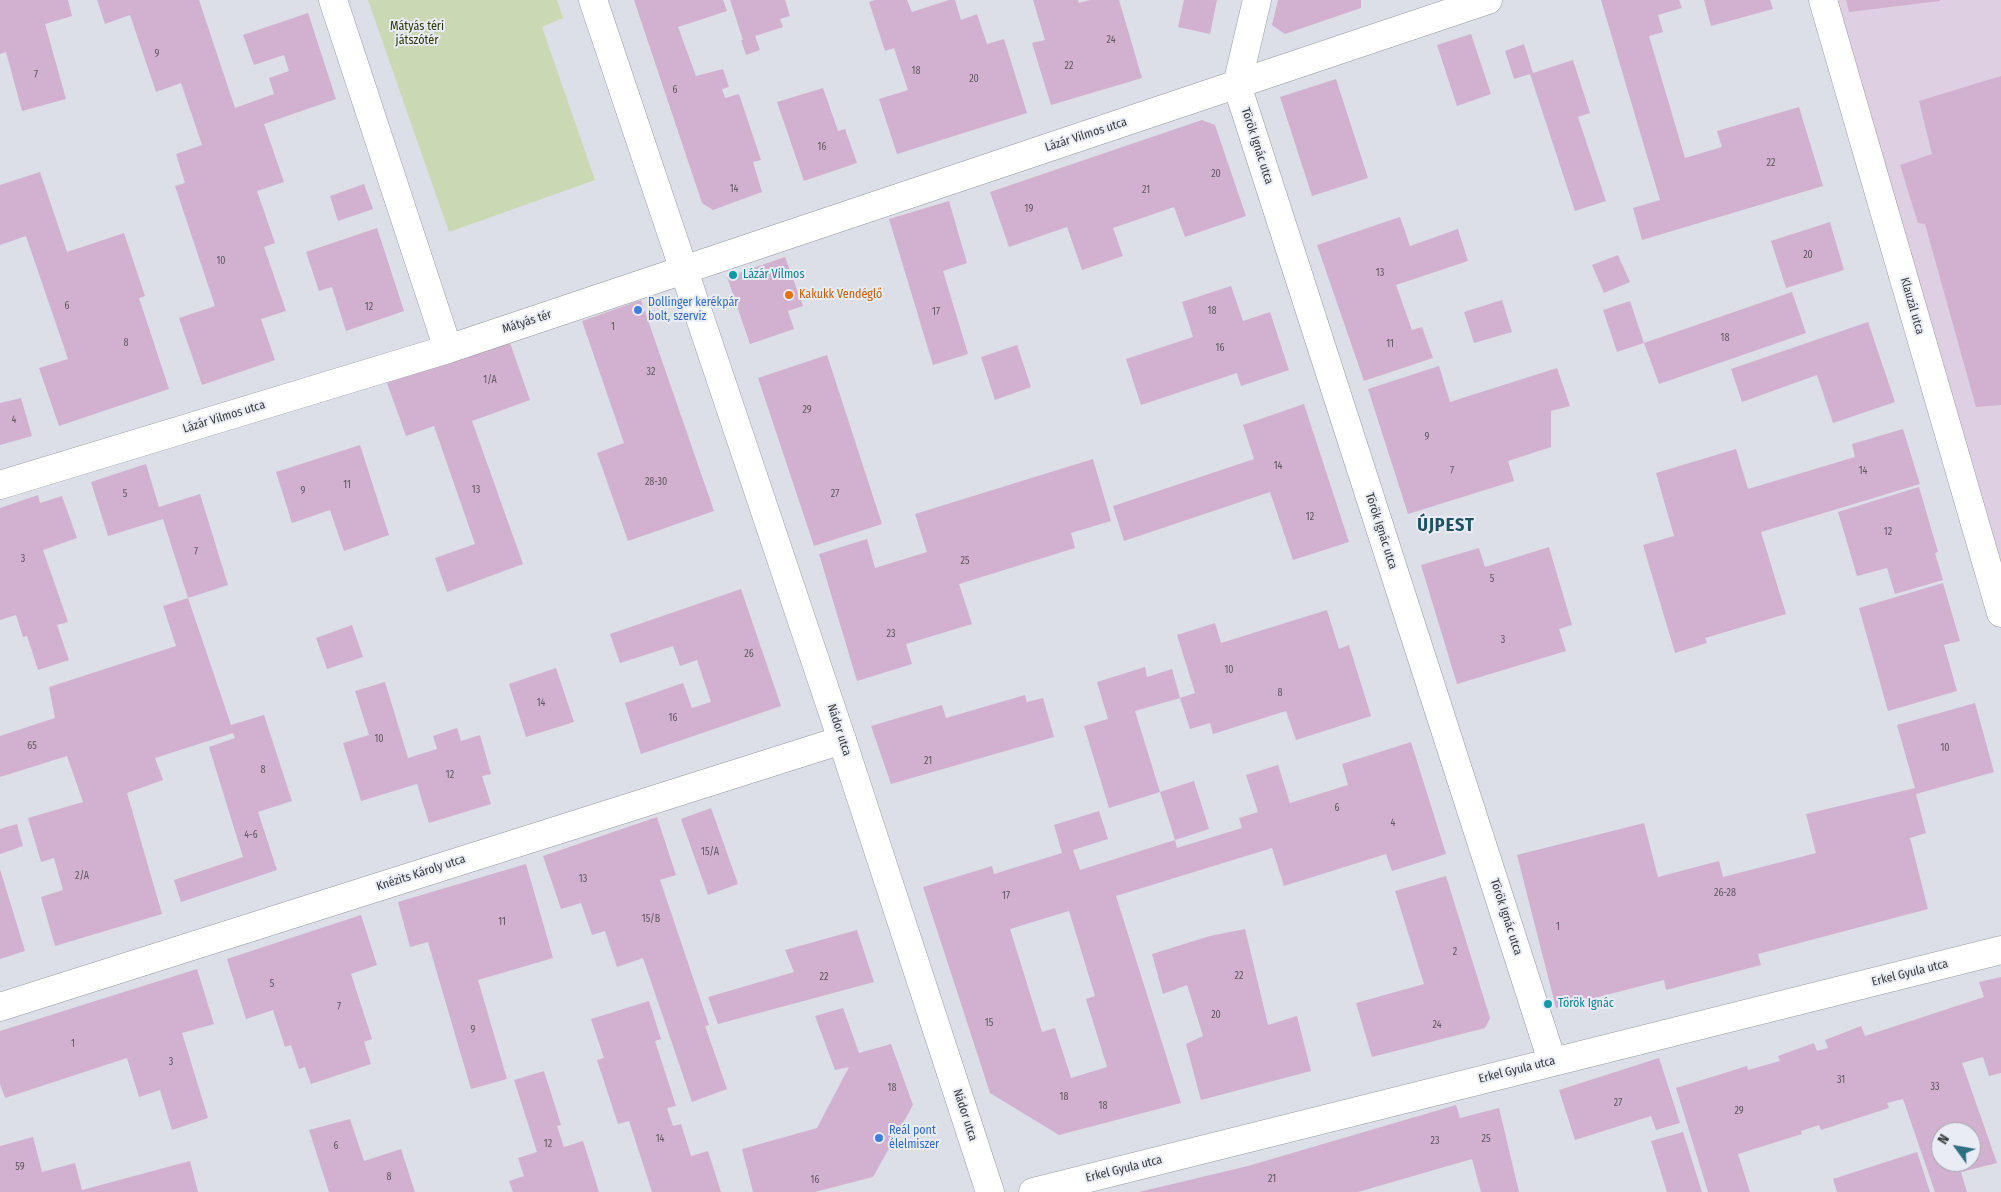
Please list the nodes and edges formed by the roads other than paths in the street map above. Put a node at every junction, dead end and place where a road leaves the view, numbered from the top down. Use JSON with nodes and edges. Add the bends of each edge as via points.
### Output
{"nodes":[{"id":1,"x":333,"y":0,"type":"edge"},
{"id":2,"x":593,"y":0,"type":"edge"},
{"id":3,"x":1257,"y":0,"type":"edge"},
{"id":4,"x":1488,"y":0,"type":"edge"},
{"id":5,"x":1823,"y":0,"type":"edge"},
{"id":6,"x":1237,"y":85,"type":"junction"},
{"id":7,"x":684,"y":270,"type":"junction"},
{"id":8,"x":448,"y":349,"type":"junction"},
{"id":9,"x":0,"y":485,"type":"edge"},
{"id":10,"x":2001,"y":613,"type":"edge"},
{"id":11,"x":842,"y":740,"type":"junction"},
{"id":12,"x":2001,"y":950,"type":"edge"},
{"id":13,"x":0,"y":1007,"type":"edge"},
{"id":14,"x":1552,"y":1061,"type":"junction"},
{"id":15,"x":990,"y":1192,"type":"edge"},
{"id":16,"x":1033,"y":1192,"type":"edge"}],
"edges":[{"from":1,"to":8,"type":"street"},
{"from":2,"to":7,"type":"street"},
{"from":3,"to":6,"type":"street"},
{"from":4,"to":6,"type":"street","name":"Lázár Vilmos utca"},
{"from":5,"to":10,"type":"street","name":"Klauzál utca"},
{"from":6,"to":7,"type":"street","name":"Lázár Vilmos utca"},
{"from":6,"to":14,"type":"street","name":"Török Ignác utca"},
{"from":7,"to":8,"type":"street","name":"Mátyás tér"},
{"from":7,"to":11,"type":"street","name":"Nádor utca"},
{"from":8,"to":9,"type":"street","name":"Lázár Vilmos utca"},
{"from":11,"to":13,"type":"street","name":"Knézits Károly utca"},
{"from":11,"to":15,"type":"street","name":"Nádor utca"},
{"from":12,"to":14,"type":"street","name":"Erkel Gyula utca"},
{"from":14,"to":16,"type":"street","name":"Erkel Gyula utca"}]}
